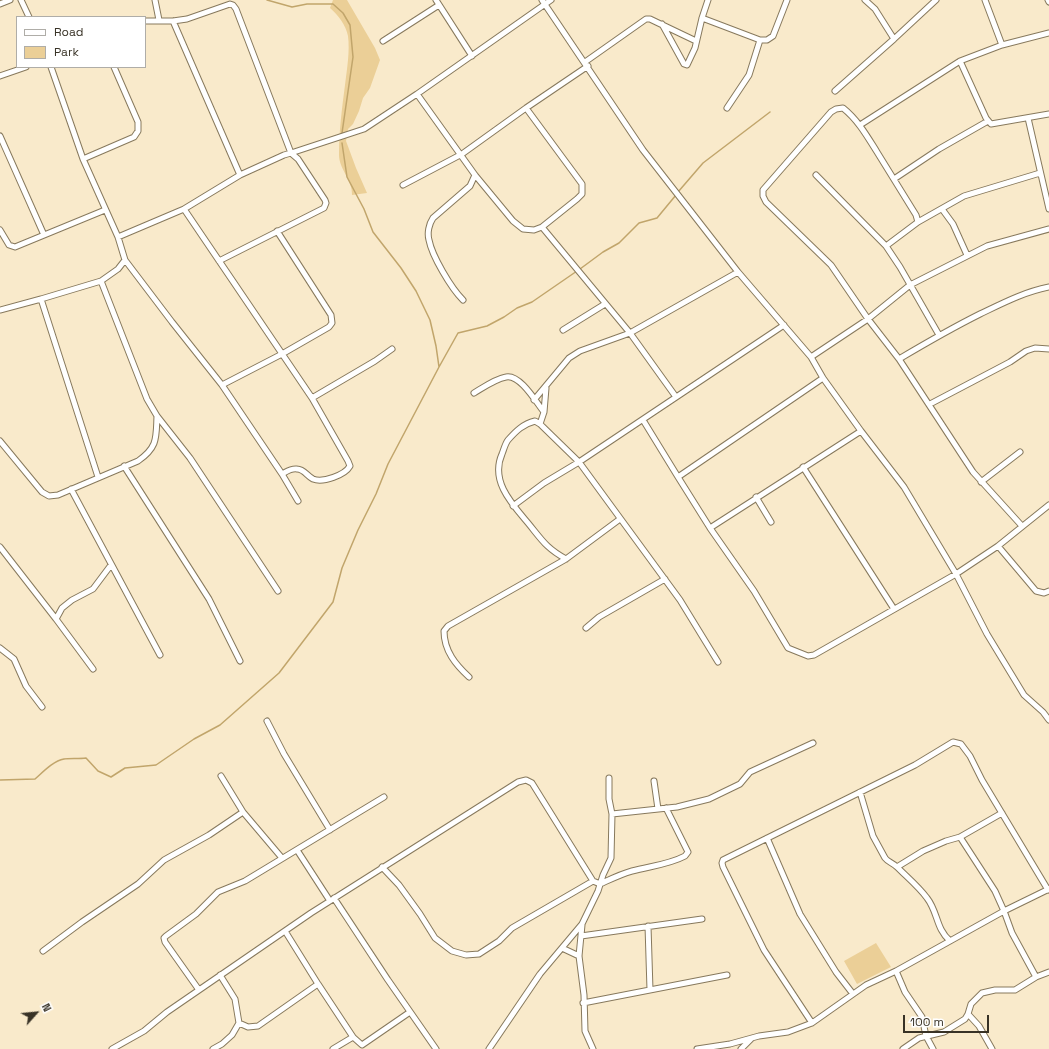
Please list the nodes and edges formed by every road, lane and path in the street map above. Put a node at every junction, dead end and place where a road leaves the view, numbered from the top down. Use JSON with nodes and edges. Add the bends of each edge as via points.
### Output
{"nodes":[{"id":1,"x":10,"y":0,"type":"edge"},
{"id":2,"x":21,"y":0,"type":"edge"},
{"id":3,"x":154,"y":0,"type":"edge"},
{"id":4,"x":436,"y":0,"type":"edge"},
{"id":5,"x":551,"y":0,"type":"edge"},
{"id":6,"x":708,"y":0,"type":"edge"},
{"id":7,"x":787,"y":0,"type":"edge"},
{"id":8,"x":865,"y":0,"type":"edge"},
{"id":9,"x":936,"y":0,"type":"edge"},
{"id":10,"x":985,"y":0,"type":"edge"},
{"id":11,"x":544,"y":2,"type":"edge"},
{"id":12,"x":0,"y":4,"type":"edge"},
{"id":13,"x":440,"y":5,"type":"junction"},
{"id":14,"x":29,"y":16,"type":"edge"},
{"id":15,"x":702,"y":18,"type":"junction"},
{"id":16,"x":159,"y":20,"type":"junction"},
{"id":17,"x":173,"y":20,"type":"junction"},
{"id":18,"x":146,"y":21,"type":"edge"},
{"id":19,"x":662,"y":24,"type":"junction"},
{"id":20,"x":1049,"y":33,"type":"edge"},
{"id":21,"x":894,"y":39,"type":"junction"},
{"id":22,"x":696,"y":40,"type":"junction"},
{"id":23,"x":760,"y":40,"type":"junction"},
{"id":24,"x":383,"y":41,"type":"dead end"},
{"id":25,"x":1002,"y":45,"type":"junction"},
{"id":26,"x":472,"y":56,"type":"junction"},
{"id":27,"x":960,"y":61,"type":"junction"},
{"id":28,"x":586,"y":64,"type":"junction"},
{"id":29,"x":23,"y":68,"type":"edge"},
{"id":30,"x":51,"y":68,"type":"edge"},
{"id":31,"x":114,"y":68,"type":"edge"},
{"id":32,"x":0,"y":76,"type":"edge"},
{"id":33,"x":836,"y":91,"type":"dead end"},
{"id":34,"x":417,"y":94,"type":"junction"},
{"id":35,"x":526,"y":108,"type":"junction"},
{"id":36,"x":727,"y":108,"type":"dead end"},
{"id":37,"x":1049,"y":114,"type":"edge"},
{"id":38,"x":1028,"y":118,"type":"junction"},
{"id":39,"x":988,"y":121,"type":"junction"},
{"id":40,"x":860,"y":125,"type":"junction"},
{"id":41,"x":0,"y":136,"type":"edge"},
{"id":42,"x":291,"y":153,"type":"junction"},
{"id":43,"x":462,"y":154,"type":"junction"},
{"id":44,"x":83,"y":159,"type":"junction"},
{"id":45,"x":1040,"y":173,"type":"junction"},
{"id":46,"x":475,"y":174,"type":"junction"},
{"id":47,"x":240,"y":175,"type":"junction"},
{"id":48,"x":816,"y":175,"type":"dead end"},
{"id":49,"x":894,"y":179,"type":"junction"},
{"id":50,"x":403,"y":185,"type":"dead end"},
{"id":51,"x":184,"y":209,"type":"junction"},
{"id":52,"x":942,"y":209,"type":"junction"},
{"id":53,"x":1049,"y":209,"type":"edge"},
{"id":54,"x":105,"y":210,"type":"junction"},
{"id":55,"x":918,"y":222,"type":"junction"},
{"id":56,"x":542,"y":227,"type":"junction"},
{"id":57,"x":1049,"y":229,"type":"edge"},
{"id":58,"x":0,"y":230,"type":"edge"},
{"id":59,"x":277,"y":231,"type":"junction"},
{"id":60,"x":44,"y":235,"type":"junction"},
{"id":61,"x":118,"y":237,"type":"junction"},
{"id":62,"x":886,"y":246,"type":"junction"},
{"id":63,"x":967,"y":255,"type":"junction"},
{"id":64,"x":125,"y":260,"type":"junction"},
{"id":65,"x":219,"y":261,"type":"junction"},
{"id":66,"x":738,"y":272,"type":"junction"},
{"id":67,"x":101,"y":281,"type":"junction"},
{"id":68,"x":910,"y":285,"type":"junction"},
{"id":69,"x":1049,"y":287,"type":"edge"},
{"id":70,"x":41,"y":299,"type":"junction"},
{"id":71,"x":463,"y":300,"type":"dead end"},
{"id":72,"x":605,"y":304,"type":"junction"},
{"id":73,"x":0,"y":310,"type":"edge"},
{"id":74,"x":868,"y":319,"type":"junction"},
{"id":75,"x":784,"y":325,"type":"junction"},
{"id":76,"x":563,"y":330,"type":"dead end"},
{"id":77,"x":630,"y":333,"type":"junction"},
{"id":78,"x":939,"y":335,"type":"junction"},
{"id":79,"x":1049,"y":348,"type":"edge"},
{"id":80,"x":392,"y":350,"type":"dead end"},
{"id":81,"x":282,"y":354,"type":"junction"},
{"id":82,"x":811,"y":357,"type":"junction"},
{"id":83,"x":899,"y":359,"type":"junction"},
{"id":84,"x":823,"y":378,"type":"junction"},
{"id":85,"x":222,"y":385,"type":"junction"},
{"id":86,"x":546,"y":388,"type":"junction"},
{"id":87,"x":474,"y":393,"type":"dead end"},
{"id":88,"x":676,"y":397,"type":"junction"},
{"id":89,"x":312,"y":398,"type":"junction"},
{"id":90,"x":534,"y":400,"type":"junction"},
{"id":91,"x":930,"y":404,"type":"junction"},
{"id":92,"x":544,"y":412,"type":"junction"},
{"id":93,"x":157,"y":416,"type":"junction"},
{"id":94,"x":643,"y":420,"type":"junction"},
{"id":95,"x":540,"y":424,"type":"junction"},
{"id":96,"x":861,"y":431,"type":"junction"},
{"id":97,"x":0,"y":442,"type":"edge"},
{"id":98,"x":1020,"y":452,"type":"dead end"},
{"id":99,"x":579,"y":462,"type":"junction"},
{"id":100,"x":124,"y":466,"type":"junction"},
{"id":101,"x":803,"y":467,"type":"junction"},
{"id":102,"x":282,"y":474,"type":"junction"},
{"id":103,"x":98,"y":477,"type":"junction"},
{"id":104,"x":678,"y":477,"type":"junction"},
{"id":105,"x":981,"y":482,"type":"junction"},
{"id":106,"x":71,"y":489,"type":"junction"},
{"id":107,"x":756,"y":497,"type":"junction"},
{"id":108,"x":298,"y":501,"type":"dead end"},
{"id":109,"x":1049,"y":504,"type":"edge"},
{"id":110,"x":513,"y":506,"type":"junction"},
{"id":111,"x":620,"y":519,"type":"junction"},
{"id":112,"x":771,"y":522,"type":"dead end"},
{"id":113,"x":1022,"y":526,"type":"junction"},
{"id":114,"x":710,"y":528,"type":"junction"},
{"id":115,"x":998,"y":546,"type":"junction"},
{"id":116,"x":0,"y":547,"type":"edge"},
{"id":117,"x":566,"y":558,"type":"junction"},
{"id":118,"x":111,"y":565,"type":"junction"},
{"id":119,"x":956,"y":574,"type":"junction"},
{"id":120,"x":665,"y":579,"type":"junction"},
{"id":121,"x":1049,"y":591,"type":"edge"},
{"id":122,"x":278,"y":592,"type":"dead end"},
{"id":123,"x":894,"y":609,"type":"junction"},
{"id":124,"x":56,"y":619,"type":"junction"},
{"id":125,"x":586,"y":628,"type":"dead end"},
{"id":126,"x":0,"y":648,"type":"edge"},
{"id":127,"x":160,"y":655,"type":"dead end"},
{"id":128,"x":240,"y":661,"type":"dead end"},
{"id":129,"x":718,"y":662,"type":"dead end"},
{"id":130,"x":93,"y":669,"type":"dead end"},
{"id":131,"x":469,"y":678,"type":"dead end"},
{"id":132,"x":42,"y":707,"type":"dead end"},
{"id":133,"x":1049,"y":720,"type":"edge"},
{"id":134,"x":267,"y":722,"type":"dead end"},
{"id":135,"x":813,"y":743,"type":"dead end"},
{"id":136,"x":221,"y":776,"type":"dead end"},
{"id":137,"x":609,"y":778,"type":"dead end"},
{"id":138,"x":654,"y":781,"type":"dead end"},
{"id":139,"x":860,"y":792,"type":"junction"},
{"id":140,"x":384,"y":797,"type":"dead end"},
{"id":141,"x":666,"y":808,"type":"junction"},
{"id":142,"x":658,"y":809,"type":"junction"},
{"id":143,"x":243,"y":812,"type":"junction"},
{"id":144,"x":612,"y":814,"type":"junction"},
{"id":145,"x":1002,"y":814,"type":"junction"},
{"id":146,"x":330,"y":830,"type":"junction"},
{"id":147,"x":960,"y":837,"type":"junction"},
{"id":148,"x":767,"y":838,"type":"junction"},
{"id":149,"x":297,"y":850,"type":"junction"},
{"id":150,"x":282,"y":858,"type":"junction"},
{"id":151,"x":382,"y":867,"type":"junction"},
{"id":152,"x":897,"y":867,"type":"junction"},
{"id":153,"x":594,"y":881,"type":"junction"},
{"id":154,"x":600,"y":884,"type":"junction"},
{"id":155,"x":1048,"y":889,"type":"edge"},
{"id":156,"x":332,"y":900,"type":"junction"},
{"id":157,"x":1004,"y":911,"type":"junction"},
{"id":158,"x":702,"y":919,"type":"dead end"},
{"id":159,"x":582,"y":924,"type":"junction"},
{"id":160,"x":648,"y":926,"type":"junction"},
{"id":161,"x":285,"y":931,"type":"junction"},
{"id":162,"x":581,"y":936,"type":"junction"},
{"id":163,"x":950,"y":941,"type":"junction"},
{"id":164,"x":562,"y":948,"type":"junction"},
{"id":165,"x":43,"y":951,"type":"dead end"},
{"id":166,"x":579,"y":956,"type":"junction"},
{"id":167,"x":896,"y":971,"type":"junction"},
{"id":168,"x":1049,"y":972,"type":"edge"},
{"id":169,"x":220,"y":975,"type":"junction"},
{"id":170,"x":727,"y":975,"type":"dead end"},
{"id":171,"x":1036,"y":977,"type":"junction"},
{"id":172,"x":318,"y":984,"type":"junction"},
{"id":173,"x":199,"y":990,"type":"junction"},
{"id":174,"x":650,"y":990,"type":"junction"},
{"id":175,"x":853,"y":994,"type":"junction"},
{"id":176,"x":583,"y":1003,"type":"junction"},
{"id":177,"x":410,"y":1012,"type":"junction"},
{"id":178,"x":968,"y":1014,"type":"junction"},
{"id":179,"x":239,"y":1023,"type":"junction"},
{"id":180,"x":812,"y":1023,"type":"junction"},
{"id":181,"x":926,"y":1036,"type":"junction"},
{"id":182,"x":353,"y":1037,"type":"junction"},
{"id":183,"x":752,"y":1038,"type":"junction"},
{"id":184,"x":731,"y":1046,"type":"edge"},
{"id":185,"x":363,"y":1047,"type":"edge"},
{"id":186,"x":112,"y":1049,"type":"edge"},
{"id":187,"x":213,"y":1049,"type":"edge"},
{"id":188,"x":333,"y":1049,"type":"edge"},
{"id":189,"x":436,"y":1049,"type":"edge"},
{"id":190,"x":489,"y":1049,"type":"edge"},
{"id":191,"x":593,"y":1049,"type":"edge"},
{"id":192,"x":697,"y":1049,"type":"edge"},
{"id":193,"x":741,"y":1049,"type":"edge"},
{"id":194,"x":903,"y":1049,"type":"edge"},
{"id":195,"x":933,"y":1049,"type":"edge"},
{"id":196,"x":992,"y":1049,"type":"edge"}],
"edges":[{"from":1,"to":12,"type":"street"},
{"from":2,"to":14,"type":"street"},
{"from":3,"to":16,"type":"street"},
{"from":4,"to":13,"type":"street"},
{"from":5,"to":11,"type":"street"},
{"from":6,"to":15,"type":"street"},
{"from":7,"to":23,"type":"street","via":[[773,36],[767,40]]},
{"from":8,"to":21,"type":"street"},
{"from":9,"to":21,"type":"street"},
{"from":10,"to":25,"type":"street"},
{"from":11,"to":26,"type":"street"},
{"from":11,"to":28,"type":"street"},
{"from":13,"to":24,"type":"street"},
{"from":13,"to":26,"type":"street"},
{"from":15,"to":22,"type":"street"},
{"from":15,"to":23,"type":"street"},
{"from":16,"to":17,"type":"street"},
{"from":16,"to":18,"type":"street"},
{"from":17,"to":42,"type":"street","via":[[187,19],[233,5]]},
{"from":17,"to":47,"type":"street"},
{"from":19,"to":22,"type":"street"},
{"from":19,"to":22,"type":"street","via":[[685,65],[688,64]]},
{"from":19,"to":28,"type":"street","via":[[646,19]]},
{"from":20,"to":25,"type":"street"},
{"from":21,"to":33,"type":"street"},
{"from":23,"to":36,"type":"street","via":[[749,74]]},
{"from":25,"to":27,"type":"street"},
{"from":26,"to":34,"type":"street"},
{"from":27,"to":39,"type":"street"},
{"from":27,"to":40,"type":"street"},
{"from":28,"to":35,"type":"street"},
{"from":28,"to":66,"type":"street","via":[[643,150]]},
{"from":29,"to":32,"type":"street"},
{"from":30,"to":44,"type":"street"},
{"from":31,"to":44,"type":"street","via":[[138,122],[138,131],[134,137]]},
{"from":34,"to":42,"type":"street","via":[[364,129]]},
{"from":34,"to":43,"type":"street"},
{"from":35,"to":43,"type":"street"},
{"from":35,"to":56,"type":"street","via":[[582,184],[582,194]]},
{"from":37,"to":38,"type":"street"},
{"from":38,"to":39,"type":"street","via":[[995,124]]},
{"from":38,"to":45,"type":"street"},
{"from":39,"to":49,"type":"street"},
{"from":40,"to":49,"type":"street"},
{"from":40,"to":74,"type":"street","via":[[843,108],[831,112],[763,190],[763,196],[766,202],[831,265]]},
{"from":41,"to":60,"type":"street"},
{"from":42,"to":47,"type":"street"},
{"from":42,"to":59,"type":"street","via":[[326,203],[324,208]]},
{"from":43,"to":46,"type":"street"},
{"from":43,"to":50,"type":"street"},
{"from":44,"to":54,"type":"street"},
{"from":45,"to":52,"type":"street","via":[[964,196]]},
{"from":45,"to":53,"type":"street"},
{"from":46,"to":56,"type":"street","via":[[513,221],[523,229],[534,230]]},
{"from":46,"to":71,"type":"street","via":[[470,186],[433,218],[428,232],[442,270]]},
{"from":47,"to":51,"type":"street"},
{"from":48,"to":62,"type":"street"},
{"from":49,"to":55,"type":"street"},
{"from":51,"to":61,"type":"street"},
{"from":51,"to":65,"type":"street"},
{"from":52,"to":55,"type":"street"},
{"from":52,"to":63,"type":"street","via":[[953,224]]},
{"from":54,"to":60,"type":"street"},
{"from":54,"to":61,"type":"street"},
{"from":55,"to":62,"type":"street"},
{"from":56,"to":72,"type":"street"},
{"from":57,"to":63,"type":"street","via":[[987,246]]},
{"from":58,"to":60,"type":"street","via":[[12,247]]},
{"from":59,"to":65,"type":"street"},
{"from":59,"to":81,"type":"street","via":[[331,315],[332,323]]},
{"from":61,"to":64,"type":"street"},
{"from":62,"to":68,"type":"street"},
{"from":63,"to":68,"type":"street"},
{"from":64,"to":67,"type":"street","via":[[118,269]]},
{"from":64,"to":85,"type":"street"},
{"from":65,"to":81,"type":"street"},
{"from":66,"to":75,"type":"street"},
{"from":66,"to":77,"type":"street"},
{"from":67,"to":70,"type":"street"},
{"from":67,"to":93,"type":"street","via":[[147,399]]},
{"from":68,"to":74,"type":"street"},
{"from":68,"to":78,"type":"street"},
{"from":69,"to":78,"type":"street","via":[[1013,298]]},
{"from":70,"to":73,"type":"street"},
{"from":70,"to":103,"type":"street"},
{"from":72,"to":76,"type":"street"},
{"from":72,"to":77,"type":"street"},
{"from":74,"to":82,"type":"street"},
{"from":74,"to":83,"type":"street"},
{"from":75,"to":82,"type":"street"},
{"from":75,"to":88,"type":"street"},
{"from":77,"to":86,"type":"street","via":[[580,351],[569,358]]},
{"from":77,"to":88,"type":"street"},
{"from":78,"to":83,"type":"street"},
{"from":79,"to":91,"type":"street","via":[[1032,349],[1021,354]]},
{"from":80,"to":89,"type":"street"},
{"from":81,"to":85,"type":"street"},
{"from":81,"to":89,"type":"street"},
{"from":82,"to":84,"type":"street"},
{"from":83,"to":91,"type":"street"},
{"from":84,"to":96,"type":"street"},
{"from":84,"to":104,"type":"street"},
{"from":85,"to":102,"type":"street"},
{"from":86,"to":90,"type":"street"},
{"from":86,"to":92,"type":"street"},
{"from":87,"to":90,"type":"street","via":[[498,380],[512,377],[520,381]]},
{"from":88,"to":94,"type":"street"},
{"from":89,"to":102,"type":"street","via":[[350,466],[328,479],[312,479],[297,468]]},
{"from":90,"to":92,"type":"street"},
{"from":91,"to":105,"type":"street","via":[[972,472]]},
{"from":92,"to":95,"type":"street"},
{"from":93,"to":100,"type":"street","via":[[156,439],[152,448],[138,461]]},
{"from":93,"to":122,"type":"street","via":[[190,458]]},
{"from":94,"to":99,"type":"street"},
{"from":94,"to":104,"type":"street"},
{"from":95,"to":99,"type":"street"},
{"from":95,"to":110,"type":"street","via":[[535,421],[516,431],[506,443],[499,460],[498,475],[501,487]]},
{"from":96,"to":101,"type":"street"},
{"from":96,"to":119,"type":"street","via":[[904,487]]},
{"from":97,"to":106,"type":"street","via":[[42,492],[49,496]]},
{"from":98,"to":105,"type":"street"},
{"from":99,"to":110,"type":"street"},
{"from":99,"to":111,"type":"street"},
{"from":100,"to":103,"type":"street"},
{"from":100,"to":128,"type":"street","via":[[209,600]]},
{"from":101,"to":107,"type":"street"},
{"from":101,"to":123,"type":"street"},
{"from":102,"to":108,"type":"street"},
{"from":103,"to":106,"type":"street"},
{"from":104,"to":114,"type":"street"},
{"from":105,"to":113,"type":"street"},
{"from":106,"to":118,"type":"street"},
{"from":107,"to":112,"type":"street"},
{"from":107,"to":114,"type":"street"},
{"from":109,"to":113,"type":"street"},
{"from":110,"to":117,"type":"street","via":[[546,546]]},
{"from":111,"to":117,"type":"street"},
{"from":111,"to":120,"type":"street"},
{"from":113,"to":115,"type":"street"},
{"from":114,"to":123,"type":"street","via":[[754,591],[788,648],[808,656],[814,655]]},
{"from":115,"to":119,"type":"street"},
{"from":115,"to":121,"type":"street","via":[[1036,591]]},
{"from":116,"to":124,"type":"street"},
{"from":117,"to":131,"type":"street","via":[[448,626],[444,631],[446,645],[458,667]]},
{"from":118,"to":124,"type":"street","via":[[93,589],[62,608]]},
{"from":118,"to":127,"type":"street"},
{"from":119,"to":123,"type":"street"},
{"from":119,"to":133,"type":"street","via":[[987,634],[1024,695]]},
{"from":120,"to":125,"type":"street","via":[[604,614]]},
{"from":120,"to":129,"type":"street"},
{"from":124,"to":130,"type":"street"},
{"from":126,"to":132,"type":"street","via":[[14,659],[26,686]]},
{"from":134,"to":146,"type":"street"},
{"from":135,"to":141,"type":"street","via":[[750,772],[740,784],[709,799]]},
{"from":136,"to":143,"type":"street"},
{"from":137,"to":144,"type":"street"},
{"from":138,"to":142,"type":"street"},
{"from":139,"to":145,"type":"street","via":[[956,742],[961,744],[970,756]]},
{"from":139,"to":148,"type":"street"},
{"from":139,"to":152,"type":"street","via":[[873,836],[887,861]]},
{"from":140,"to":146,"type":"street"},
{"from":141,"to":142,"type":"street"},
{"from":141,"to":154,"type":"street","via":[[688,852],[685,856],[619,875]]},
{"from":142,"to":144,"type":"street"},
{"from":143,"to":150,"type":"street"},
{"from":143,"to":165,"type":"street","via":[[209,835],[164,860],[138,884]]},
{"from":144,"to":154,"type":"street","via":[[611,858]]},
{"from":145,"to":147,"type":"street"},
{"from":145,"to":155,"type":"street"},
{"from":146,"to":149,"type":"street"},
{"from":147,"to":152,"type":"street","via":[[923,851]]},
{"from":147,"to":157,"type":"street","via":[[986,876]]},
{"from":148,"to":175,"type":"street","via":[[800,914],[836,972]]},
{"from":148,"to":180,"type":"street","via":[[724,860],[723,868],[764,950]]},
{"from":149,"to":150,"type":"street"},
{"from":149,"to":156,"type":"street"},
{"from":150,"to":173,"type":"street","via":[[245,881],[218,892],[196,914],[164,938]]},
{"from":151,"to":153,"type":"street","via":[[399,885],[435,938],[452,951],[466,955],[479,954],[499,941],[512,928]]},
{"from":151,"to":153,"type":"street","via":[[518,782],[526,780],[532,783]]},
{"from":151,"to":156,"type":"street"},
{"from":152,"to":163,"type":"street","via":[[928,899],[941,931]]},
{"from":153,"to":154,"type":"street"},
{"from":154,"to":159,"type":"street"},
{"from":155,"to":157,"type":"street"},
{"from":156,"to":161,"type":"street"},
{"from":156,"to":177,"type":"street"},
{"from":157,"to":163,"type":"street"},
{"from":157,"to":171,"type":"street","via":[[1012,933]]},
{"from":158,"to":160,"type":"street"},
{"from":159,"to":162,"type":"street"},
{"from":159,"to":164,"type":"street"},
{"from":160,"to":162,"type":"street"},
{"from":160,"to":174,"type":"street"},
{"from":161,"to":169,"type":"street"},
{"from":161,"to":172,"type":"street"},
{"from":162,"to":166,"type":"street"},
{"from":163,"to":167,"type":"street"},
{"from":164,"to":166,"type":"street"},
{"from":164,"to":190,"type":"street","via":[[540,974]]},
{"from":166,"to":176,"type":"street"},
{"from":167,"to":175,"type":"street"},
{"from":167,"to":181,"type":"street","via":[[905,992],[922,1017]]},
{"from":168,"to":171,"type":"street"},
{"from":169,"to":173,"type":"street"},
{"from":169,"to":179,"type":"street","via":[[235,998]]},
{"from":170,"to":174,"type":"street"},
{"from":171,"to":178,"type":"street","via":[[1015,990],[995,990],[982,994],[971,1004]]},
{"from":172,"to":179,"type":"street","via":[[258,1026],[248,1027]]},
{"from":172,"to":182,"type":"street"},
{"from":173,"to":186,"type":"street","via":[[144,1031]]},
{"from":174,"to":176,"type":"street"},
{"from":175,"to":180,"type":"street"},
{"from":176,"to":191,"type":"street","via":[[585,1031]]},
{"from":177,"to":185,"type":"street"},
{"from":177,"to":189,"type":"street"},
{"from":178,"to":181,"type":"street","via":[[965,1019],[944,1032]]},
{"from":178,"to":196,"type":"street","via":[[979,1026]]},
{"from":179,"to":187,"type":"street","via":[[232,1035]]},
{"from":180,"to":183,"type":"street","via":[[788,1032]]},
{"from":181,"to":194,"type":"street"},
{"from":181,"to":195,"type":"street"},
{"from":182,"to":185,"type":"street"},
{"from":182,"to":188,"type":"street"},
{"from":183,"to":184,"type":"street"},
{"from":183,"to":193,"type":"street"},
{"from":184,"to":192,"type":"street"}]}
